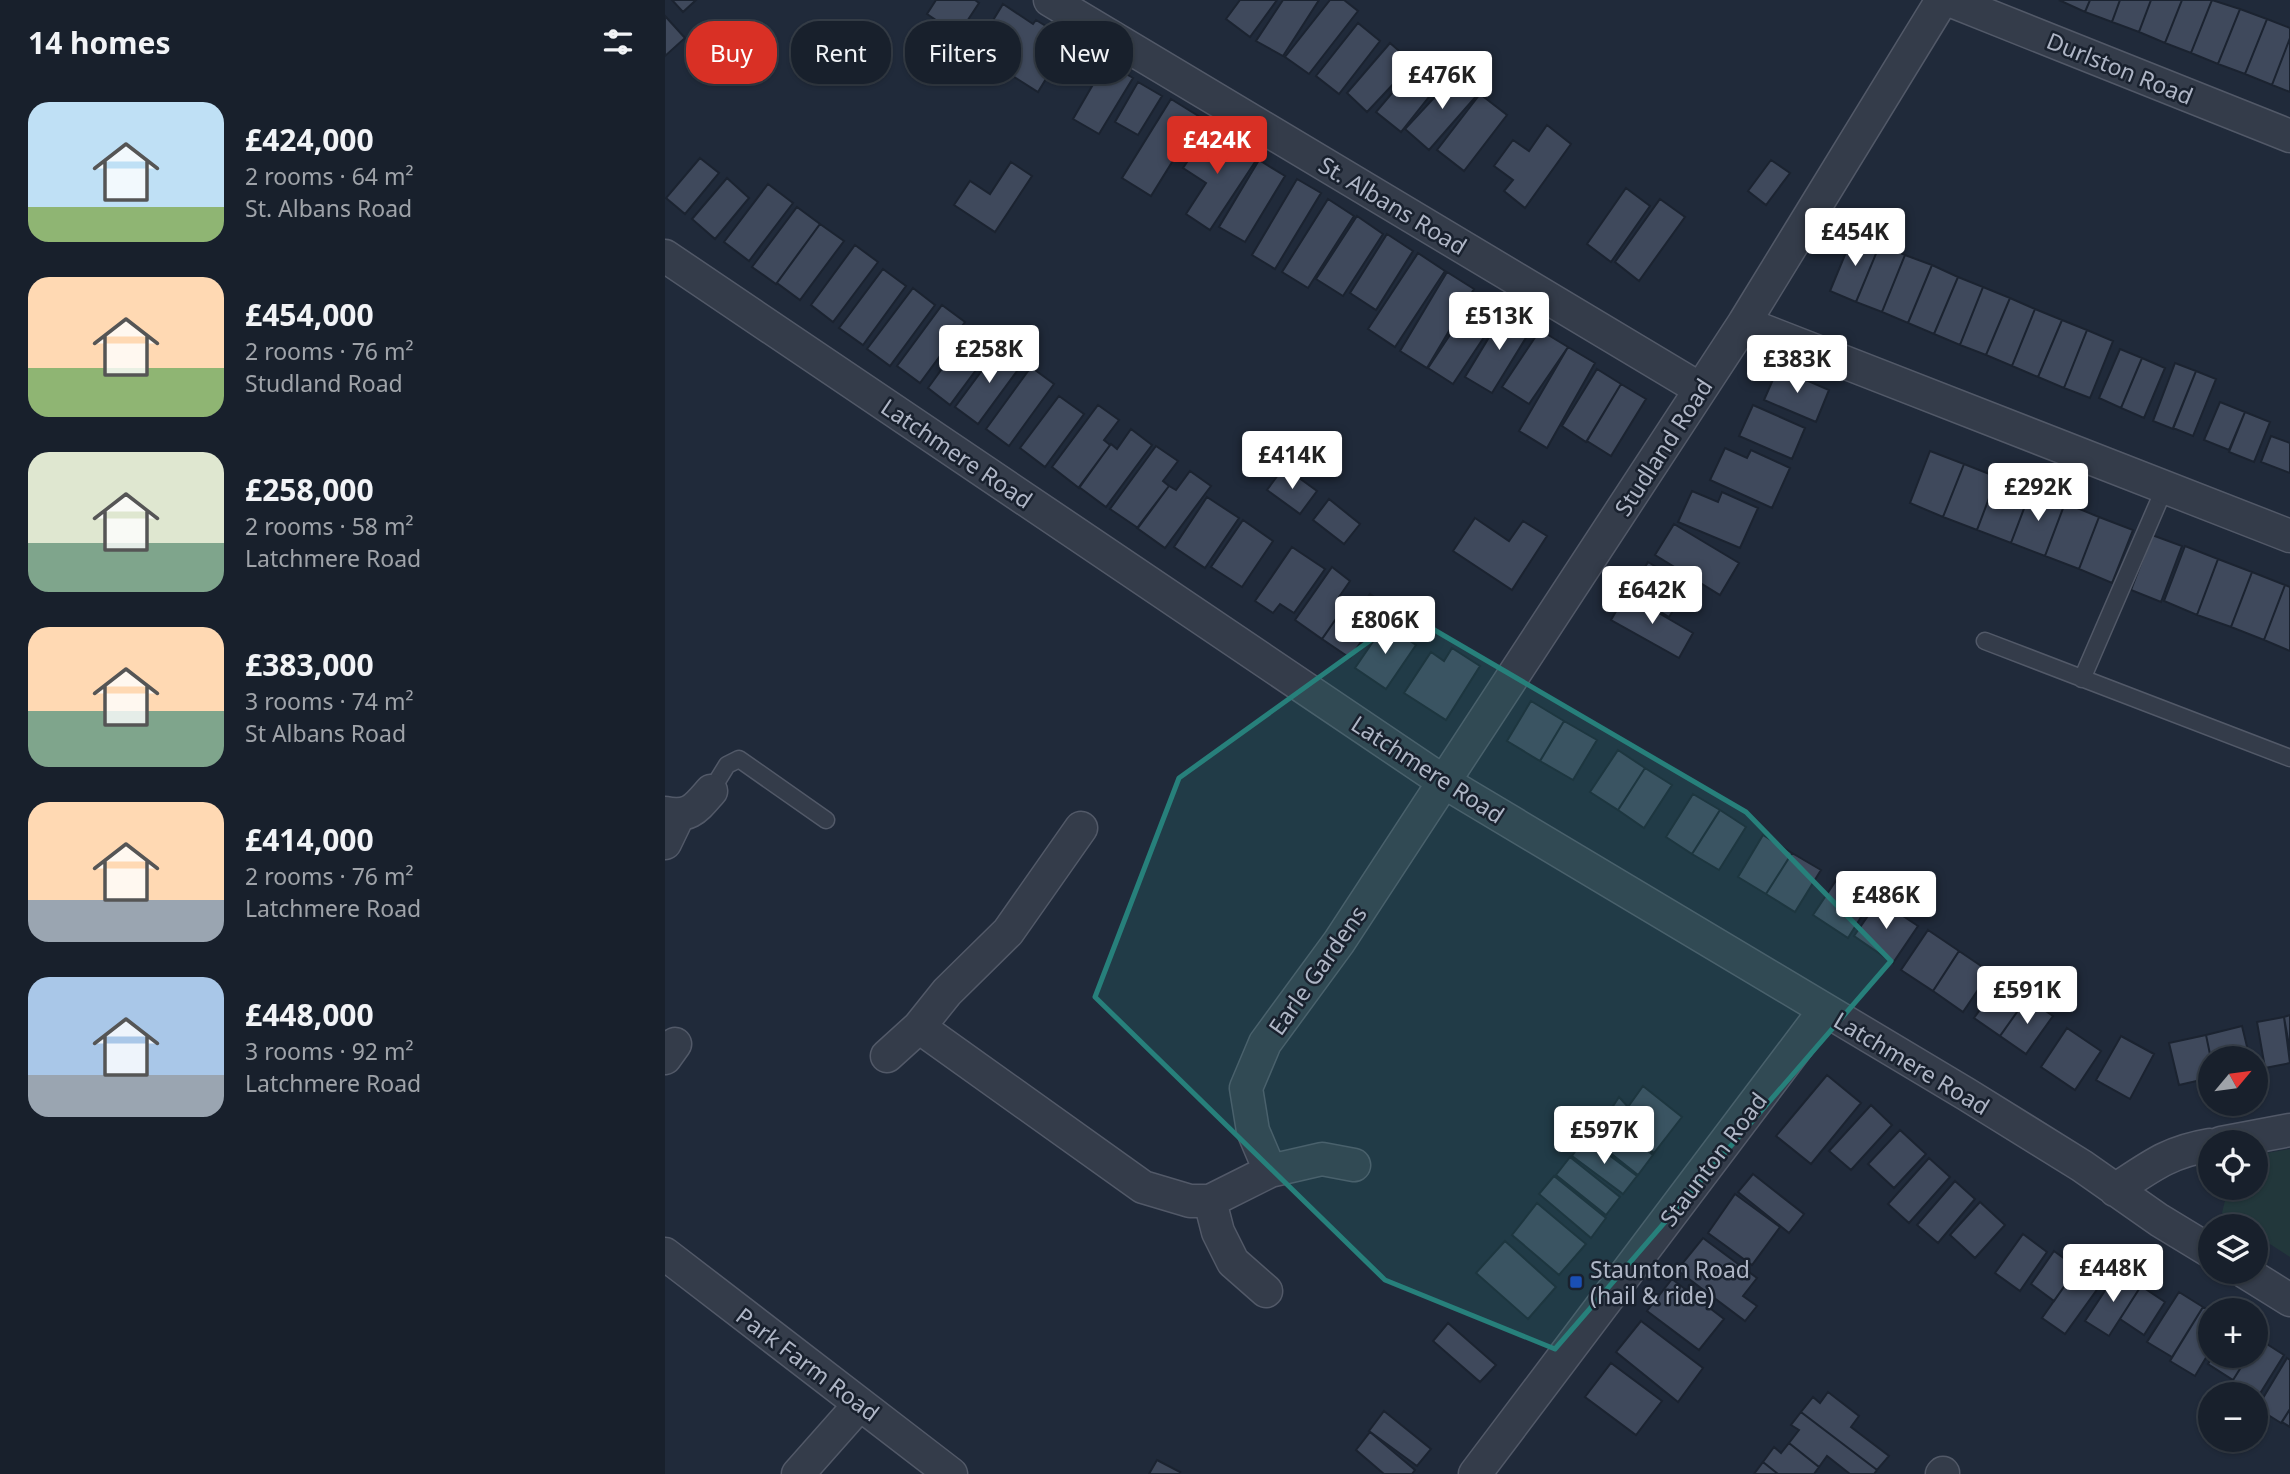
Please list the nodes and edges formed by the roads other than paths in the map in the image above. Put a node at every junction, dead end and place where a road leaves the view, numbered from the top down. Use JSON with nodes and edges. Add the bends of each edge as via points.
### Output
{"nodes":[{"id":1,"x":1049,"y":0,"type":"edge"},
{"id":2,"x":1942,"y":0,"type":"edge"},
{"id":3,"x":1949,"y":0,"type":"edge"},
{"id":4,"x":2290,"y":136,"type":"edge"},
{"id":5,"x":665,"y":256,"type":"edge"},
{"id":6,"x":1744,"y":323,"type":"junction"},
{"id":7,"x":1700,"y":389,"type":"junction"},
{"id":8,"x":2165,"y":487,"type":"junction"},
{"id":9,"x":2290,"y":536,"type":"edge"},
{"id":10,"x":1985,"y":641,"type":"dead end"},
{"id":11,"x":2082,"y":679,"type":"junction"},
{"id":12,"x":2290,"y":758,"type":"edge"},
{"id":13,"x":1444,"y":782,"type":"junction"},
{"id":14,"x":712,"y":790,"type":"joint"},
{"id":15,"x":826,"y":820,"type":"dead end"},
{"id":16,"x":669,"y":824,"type":"edge"},
{"id":17,"x":1081,"y":828,"type":"dead end"},
{"id":18,"x":1824,"y":1011,"type":"junction"},
{"id":19,"x":919,"y":1027,"type":"junction"},
{"id":20,"x":887,"y":1056,"type":"dead end"},
{"id":21,"x":2290,"y":1130,"type":"edge"},
{"id":22,"x":2268,"y":1134,"type":"edge"},
{"id":23,"x":2198,"y":1147,"type":"edge"},
{"id":24,"x":1354,"y":1165,"type":"dead end"},
{"id":25,"x":1270,"y":1171,"type":"junction"},
{"id":26,"x":2115,"y":1189,"type":"junction"},
{"id":27,"x":1210,"y":1201,"type":"junction"},
{"id":28,"x":2198,"y":1243,"type":"edge"},
{"id":29,"x":665,"y":1254,"type":"edge"},
{"id":30,"x":2264,"y":1284,"type":"edge"},
{"id":31,"x":1266,"y":1291,"type":"dead end"},
{"id":32,"x":2290,"y":1300,"type":"edge"},
{"id":33,"x":860,"y":1404,"type":"junction"},
{"id":34,"x":798,"y":1474,"type":"edge"},
{"id":35,"x":951,"y":1474,"type":"edge"},
{"id":36,"x":1475,"y":1474,"type":"edge"}],
"edges":[{"from":1,"to":7,"type":"street","name":"St. Albans Road"},
{"from":2,"to":6,"type":"street","name":"Studland Road"},
{"from":3,"to":4,"type":"street","name":"Durlston Road"},
{"from":5,"to":13,"type":"street","name":"Latchmere Road"},
{"from":6,"to":7,"type":"street","name":"Studland Road"},
{"from":6,"to":8,"type":"street"},
{"from":7,"to":13,"type":"street","name":"Studland Road"},
{"from":8,"to":9,"type":"street"},
{"from":8,"to":11,"type":"lane"},
{"from":10,"to":11,"type":"lane"},
{"from":11,"to":12,"type":"lane"},
{"from":13,"to":18,"type":"street","name":"Latchmere Road"},
{"from":13,"to":25,"type":"street","name":"Earle Gardens","via":[[1339,942],[1265,1043],[1246,1088],[1253,1130]]},
{"from":14,"to":15,"type":"lane","via":[[727,765],[739,760]]},
{"from":14,"to":16,"type":"street","via":[[694,810]]},
{"from":17,"to":19,"type":"street","via":[[1008,932]]},
{"from":18,"to":26,"type":"street","name":"Latchmere Road"},
{"from":18,"to":36,"type":"street","name":"Staunton Road"},
{"from":19,"to":20,"type":"street"},
{"from":19,"to":27,"type":"street","via":[[1143,1187],[1190,1201]]},
{"from":21,"to":22,"type":"street"},
{"from":23,"to":26,"type":"street","via":[[2163,1158]]},
{"from":24,"to":25,"type":"street","via":[[1322,1159]]},
{"from":25,"to":27,"type":"street"},
{"from":26,"to":28,"type":"street","name":"Latchmere Road"},
{"from":27,"to":31,"type":"street","via":[[1233,1262]]},
{"from":29,"to":33,"type":"street","name":"Park Farm Road"},
{"from":30,"to":32,"type":"street"},
{"from":33,"to":34,"type":"street"},
{"from":33,"to":35,"type":"street","name":"Park Farm Road"}]}
